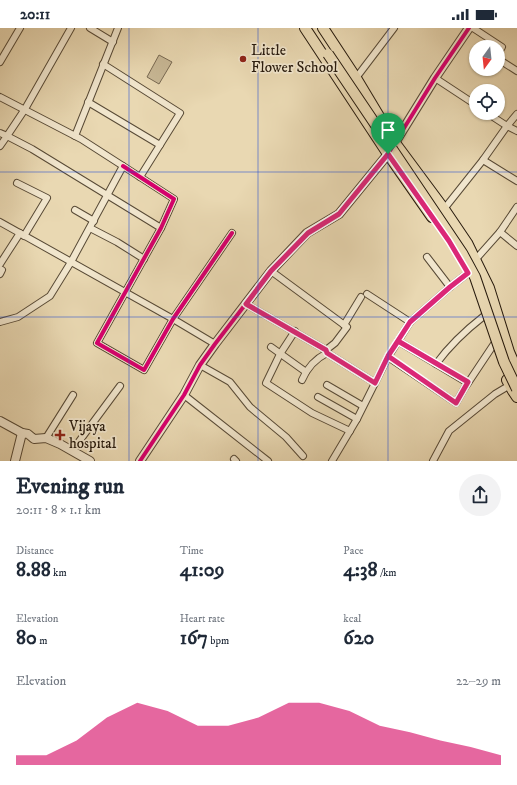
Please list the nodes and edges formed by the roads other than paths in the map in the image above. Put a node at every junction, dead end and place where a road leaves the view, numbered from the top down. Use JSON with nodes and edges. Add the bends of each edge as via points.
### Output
{"nodes":[{"id":1,"x":20,"y":28,"type":"edge"},
{"id":2,"x":71,"y":28,"type":"edge"},
{"id":3,"x":90,"y":28,"type":"edge"},
{"id":4,"x":118,"y":28,"type":"edge"},
{"id":5,"x":305,"y":28,"type":"edge"},
{"id":6,"x":312,"y":28,"type":"edge"},
{"id":7,"x":319,"y":28,"type":"edge"},
{"id":8,"x":323,"y":28,"type":"edge"},
{"id":9,"x":394,"y":28,"type":"edge"},
{"id":10,"x":469,"y":28,"type":"edge"},
{"id":11,"x":473,"y":28,"type":"edge"},
{"id":12,"x":490,"y":40,"type":"edge"},
{"id":13,"x":113,"y":42,"type":"junction"},
{"id":14,"x":0,"y":62,"type":"edge"},
{"id":15,"x":505,"y":63,"type":"edge"},
{"id":16,"x":103,"y":64,"type":"junction"},
{"id":17,"x":517,"y":71,"type":"edge"},
{"id":18,"x":356,"y":78,"type":"junction"},
{"id":19,"x":435,"y":78,"type":"junction"},
{"id":20,"x":0,"y":97,"type":"edge"},
{"id":21,"x":469,"y":101,"type":"edge"},
{"id":22,"x":88,"y":102,"type":"junction"},
{"id":23,"x":24,"y":109,"type":"junction"},
{"id":24,"x":517,"y":114,"type":"edge"},
{"id":25,"x":498,"y":120,"type":"edge"},
{"id":26,"x":507,"y":126,"type":"junction"},
{"id":27,"x":517,"y":131,"type":"edge"},
{"id":28,"x":0,"y":133,"type":"edge"},
{"id":29,"x":7,"y":136,"type":"junction"},
{"id":30,"x":75,"y":136,"type":"junction"},
{"id":31,"x":396,"y":143,"type":"junction"},
{"id":32,"x":160,"y":145,"type":"junction"},
{"id":33,"x":0,"y":146,"type":"edge"},
{"id":34,"x":388,"y":154,"type":"junction"},
{"id":35,"x":483,"y":160,"type":"junction"},
{"id":36,"x":123,"y":166,"type":"junction"},
{"id":37,"x":140,"y":177,"type":"junction"},
{"id":38,"x":18,"y":182,"type":"dead end"},
{"id":39,"x":517,"y":182,"type":"edge"},
{"id":40,"x":108,"y":196,"type":"junction"},
{"id":41,"x":517,"y":207,"type":"edge"},
{"id":42,"x":444,"y":209,"type":"junction"},
{"id":43,"x":74,"y":210,"type":"dead end"},
{"id":44,"x":94,"y":220,"type":"junction"},
{"id":45,"x":0,"y":222,"type":"edge"},
{"id":46,"x":90,"y":228,"type":"junction"},
{"id":47,"x":161,"y":228,"type":"junction"},
{"id":48,"x":500,"y":232,"type":"junction"},
{"id":49,"x":232,"y":233,"type":"dead end"},
{"id":50,"x":22,"y":234,"type":"junction"},
{"id":51,"x":517,"y":246,"type":"edge"},
{"id":52,"x":427,"y":257,"type":"dead end"},
{"id":53,"x":144,"y":259,"type":"junction"},
{"id":54,"x":476,"y":259,"type":"junction"},
{"id":55,"x":71,"y":262,"type":"junction"},
{"id":56,"x":0,"y":264,"type":"edge"},
{"id":57,"x":0,"y":269,"type":"edge"},
{"id":58,"x":271,"y":271,"type":"junction"},
{"id":59,"x":468,"y":273,"type":"junction"},
{"id":60,"x":0,"y":274,"type":"edge"},
{"id":61,"x":450,"y":287,"type":"junction"},
{"id":62,"x":126,"y":292,"type":"junction"},
{"id":63,"x":246,"y":304,"type":"junction"},
{"id":64,"x":484,"y":316,"type":"junction"},
{"id":65,"x":173,"y":319,"type":"junction"},
{"id":66,"x":0,"y":322,"type":"edge"},
{"id":67,"x":410,"y":322,"type":"junction"},
{"id":68,"x":344,"y":325,"type":"junction"},
{"id":69,"x":295,"y":331,"type":"junction"},
{"id":70,"x":398,"y":341,"type":"junction"},
{"id":71,"x":214,"y":344,"type":"junction"},
{"id":72,"x":494,"y":344,"type":"junction"},
{"id":73,"x":271,"y":347,"type":"dead end"},
{"id":74,"x":327,"y":351,"type":"junction"},
{"id":75,"x":280,"y":354,"type":"junction"},
{"id":76,"x":388,"y":356,"type":"junction"},
{"id":77,"x":200,"y":364,"type":"junction"},
{"id":78,"x":436,"y":364,"type":"junction"},
{"id":79,"x":517,"y":370,"type":"edge"},
{"id":80,"x":306,"y":372,"type":"junction"},
{"id":81,"x":302,"y":380,"type":"dead end"},
{"id":82,"x":468,"y":382,"type":"junction"},
{"id":83,"x":375,"y":383,"type":"junction"},
{"id":84,"x":327,"y":384,"type":"dead end"},
{"id":85,"x":515,"y":385,"type":"edge"},
{"id":86,"x":120,"y":386,"type":"dead end"},
{"id":87,"x":73,"y":395,"type":"dead end"},
{"id":88,"x":184,"y":395,"type":"junction"},
{"id":89,"x":318,"y":397,"type":"dead end"},
{"id":90,"x":517,"y":397,"type":"edge"},
{"id":91,"x":363,"y":406,"type":"junction"},
{"id":92,"x":357,"y":419,"type":"junction"},
{"id":93,"x":0,"y":421,"type":"edge"},
{"id":94,"x":350,"y":431,"type":"junction"},
{"id":95,"x":22,"y":433,"type":"junction"},
{"id":96,"x":46,"y":438,"type":"junction"},
{"id":97,"x":72,"y":451,"type":"junction"},
{"id":98,"x":303,"y":456,"type":"dead end"},
{"id":99,"x":15,"y":461,"type":"edge"},
{"id":100,"x":90,"y":461,"type":"edge"},
{"id":101,"x":140,"y":461,"type":"edge"},
{"id":102,"x":268,"y":461,"type":"edge"},
{"id":103,"x":332,"y":461,"type":"edge"},
{"id":104,"x":433,"y":461,"type":"edge"}],
"edges":[{"from":1,"to":14,"type":"street"},
{"from":2,"to":23,"type":"street"},
{"from":3,"to":13,"type":"street"},
{"from":4,"to":13,"type":"street"},
{"from":5,"to":34,"type":"main road"},
{"from":6,"to":85,"type":"main road","bridge":true,"via":[[462,253],[475,277],[504,362]]},
{"from":7,"to":85,"type":"main road","via":[[371,111],[466,249],[486,291]]},
{"from":8,"to":18,"type":"main road"},
{"from":9,"to":18,"type":"street"},
{"from":10,"to":19,"type":"street"},
{"from":11,"to":12,"type":"street"},
{"from":13,"to":16,"type":"street"},
{"from":15,"to":17,"type":"street"},
{"from":16,"to":22,"type":"street"},
{"from":16,"to":32,"type":"street","via":[[180,113]]},
{"from":18,"to":31,"type":"main road"},
{"from":19,"to":21,"type":"street"},
{"from":19,"to":31,"type":"street"},
{"from":20,"to":23,"type":"street"},
{"from":22,"to":30,"type":"street"},
{"from":22,"to":32,"type":"street"},
{"from":23,"to":29,"type":"street"},
{"from":23,"to":30,"type":"street"},
{"from":24,"to":26,"type":"street"},
{"from":25,"to":26,"type":"street"},
{"from":26,"to":27,"type":"street"},
{"from":26,"to":35,"type":"street"},
{"from":28,"to":29,"type":"street"},
{"from":29,"to":33,"type":"street"},
{"from":29,"to":40,"type":"street"},
{"from":30,"to":36,"type":"street"},
{"from":31,"to":34,"type":"street"},
{"from":31,"to":42,"type":"main road"},
{"from":32,"to":37,"type":"street"},
{"from":34,"to":58,"type":"street","via":[[339,214],[308,233]]},
{"from":34,"to":59,"type":"main road","via":[[449,241]]},
{"from":35,"to":39,"type":"street"},
{"from":35,"to":42,"type":"street"},
{"from":36,"to":37,"type":"street"},
{"from":36,"to":40,"type":"street"},
{"from":37,"to":47,"type":"street","via":[[174,199]]},
{"from":38,"to":50,"type":"street","via":[[47,198]]},
{"from":40,"to":44,"type":"street"},
{"from":40,"to":47,"type":"street"},
{"from":41,"to":48,"type":"street"},
{"from":42,"to":54,"type":"main road"},
{"from":43,"to":44,"type":"street"},
{"from":44,"to":46,"type":"street"},
{"from":45,"to":50,"type":"street"},
{"from":46,"to":53,"type":"street"},
{"from":46,"to":55,"type":"street"},
{"from":47,"to":53,"type":"street"},
{"from":48,"to":51,"type":"street"},
{"from":48,"to":54,"type":"street"},
{"from":49,"to":65,"type":"street"},
{"from":50,"to":55,"type":"street"},
{"from":50,"to":56,"type":"street"},
{"from":52,"to":61,"type":"street"},
{"from":53,"to":62,"type":"street"},
{"from":54,"to":79,"type":"main road","via":[[489,288]]},
{"from":55,"to":62,"type":"street"},
{"from":55,"to":66,"type":"street","via":[[50,296],[18,317]]},
{"from":57,"to":60,"type":"street"},
{"from":58,"to":63,"type":"street"},
{"from":58,"to":68,"type":"street"},
{"from":59,"to":61,"type":"street"},
{"from":59,"to":64,"type":"main road"},
{"from":61,"to":67,"type":"street"},
{"from":62,"to":65,"type":"street"},
{"from":62,"to":65,"type":"street","via":[[97,343],[144,370]]},
{"from":63,"to":69,"type":"street"},
{"from":63,"to":71,"type":"street"},
{"from":64,"to":72,"type":"main road"},
{"from":64,"to":78,"type":"street","via":[[469,327]]},
{"from":65,"to":71,"type":"street"},
{"from":67,"to":68,"type":"street","via":[[364,295]]},
{"from":67,"to":70,"type":"street"},
{"from":68,"to":74,"type":"street","via":[[346,327]]},
{"from":69,"to":74,"type":"street"},
{"from":69,"to":75,"type":"street"},
{"from":70,"to":76,"type":"street"},
{"from":70,"to":78,"type":"street"},
{"from":71,"to":77,"type":"street"},
{"from":72,"to":82,"type":"street"},
{"from":72,"to":85,"type":"main road","via":[[496,355]]},
{"from":73,"to":75,"type":"street"},
{"from":74,"to":80,"type":"street"},
{"from":74,"to":83,"type":"street"},
{"from":75,"to":80,"type":"street"},
{"from":75,"to":94,"type":"street","via":[[266,382],[312,413]]},
{"from":76,"to":82,"type":"street","via":[[456,403]]},
{"from":76,"to":83,"type":"street"},
{"from":77,"to":88,"type":"street"},
{"from":77,"to":98,"type":"street","via":[[230,382],[250,407],[286,437]]},
{"from":78,"to":82,"type":"street"},
{"from":80,"to":81,"type":"street"},
{"from":83,"to":91,"type":"street"},
{"from":84,"to":91,"type":"street"},
{"from":85,"to":90,"type":"main road"},
{"from":85,"to":104,"type":"street","via":[[495,394],[449,431]]},
{"from":86,"to":97,"type":"street"},
{"from":87,"to":96,"type":"street"},
{"from":88,"to":101,"type":"street"},
{"from":88,"to":102,"type":"street"},
{"from":89,"to":92,"type":"street"},
{"from":91,"to":92,"type":"street"},
{"from":92,"to":94,"type":"street"},
{"from":93,"to":95,"type":"street"},
{"from":94,"to":103,"type":"street"},
{"from":95,"to":96,"type":"street","via":[[34,439]]},
{"from":95,"to":99,"type":"street"},
{"from":96,"to":97,"type":"street"},
{"from":97,"to":100,"type":"street"}]}
